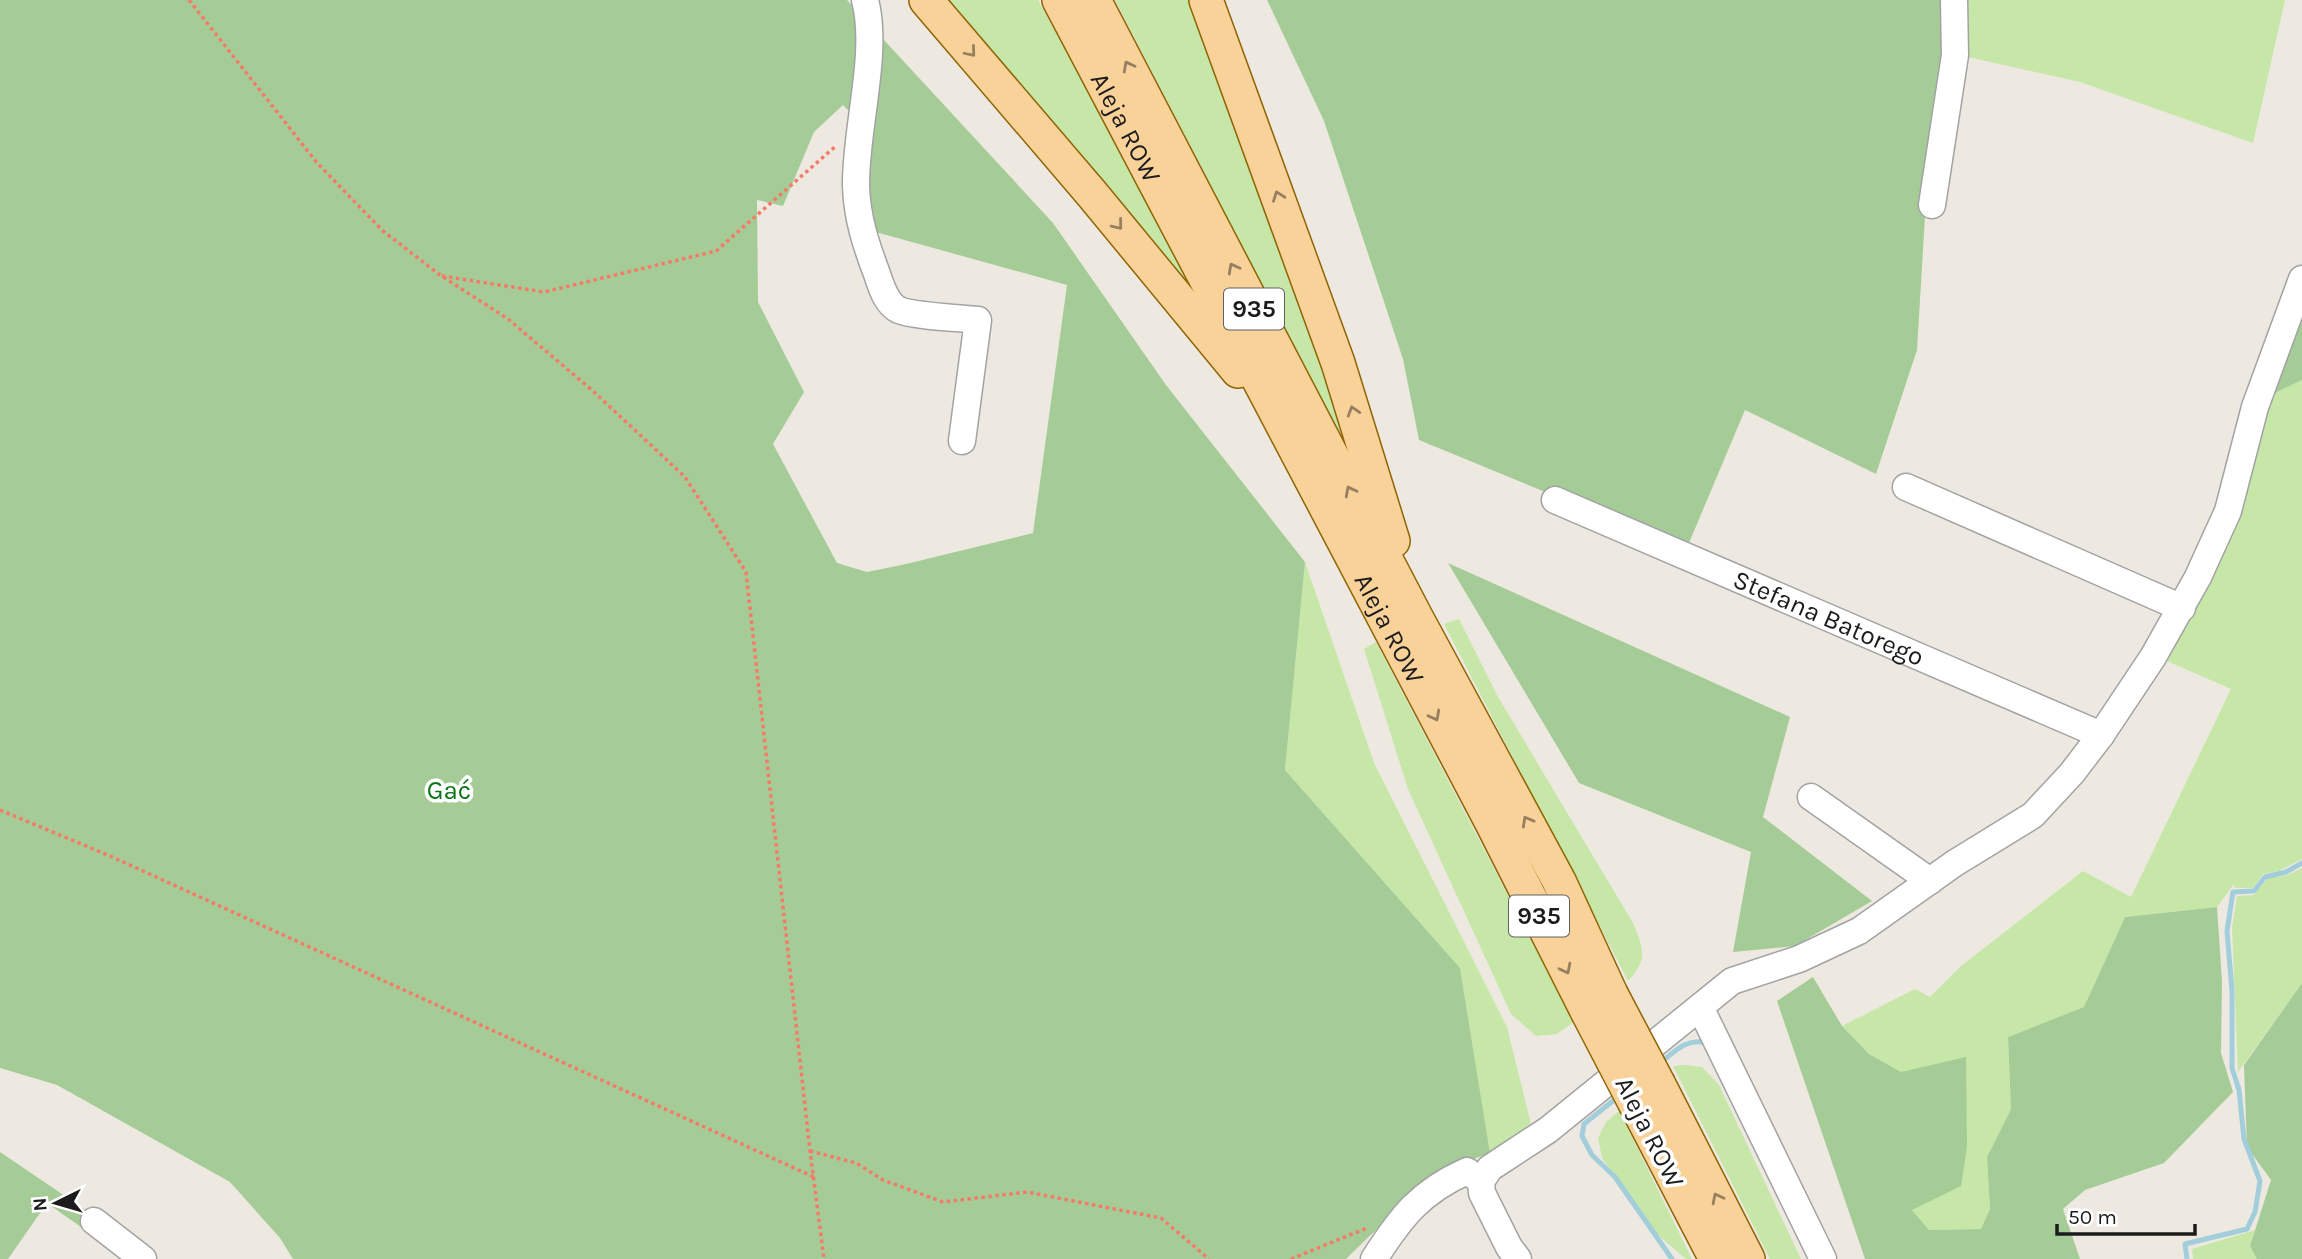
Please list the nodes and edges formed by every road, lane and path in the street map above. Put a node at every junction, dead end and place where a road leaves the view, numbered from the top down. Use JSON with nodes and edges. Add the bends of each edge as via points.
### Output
{"nodes":[{"id":1,"x":188,"y":0,"type":"edge"},
{"id":2,"x":865,"y":0,"type":"edge"},
{"id":3,"x":926,"y":0,"type":"edge"},
{"id":4,"x":1059,"y":0,"type":"edge"},
{"id":5,"x":1094,"y":0,"type":"edge"},
{"id":6,"x":1206,"y":0,"type":"edge"},
{"id":7,"x":1954,"y":0,"type":"edge"},
{"id":8,"x":861,"y":119,"type":"junction"},
{"id":9,"x":1932,"y":205,"type":"dead end"},
{"id":10,"x":440,"y":275,"type":"junction"},
{"id":11,"x":2302,"y":279,"type":"edge"},
{"id":12,"x":1277,"y":417,"type":"junction"},
{"id":13,"x":962,"y":441,"type":"dead end"},
{"id":14,"x":1906,"y":487,"type":"dead end"},
{"id":15,"x":1555,"y":499,"type":"dead end"},
{"id":16,"x":2182,"y":608,"type":"junction"},
{"id":17,"x":1416,"y":617,"type":"junction"},
{"id":18,"x":2101,"y":735,"type":"junction"},
{"id":19,"x":1811,"y":797,"type":"dead end"},
{"id":20,"x":0,"y":810,"type":"edge"},
{"id":21,"x":1930,"y":881,"type":"junction"},
{"id":22,"x":1599,"y":1003,"type":"junction"},
{"id":23,"x":1700,"y":1007,"type":"junction"},
{"id":24,"x":1647,"y":1095,"type":"junction"},
{"id":25,"x":810,"y":1151,"type":"junction"},
{"id":26,"x":814,"y":1177,"type":"junction"},
{"id":27,"x":1481,"y":1181,"type":"junction"},
{"id":28,"x":1400,"y":1219,"type":"junction"},
{"id":29,"x":94,"y":1221,"type":"dead end"},
{"id":30,"x":143,"y":1259,"type":"edge"},
{"id":31,"x":824,"y":1259,"type":"edge"},
{"id":32,"x":1209,"y":1259,"type":"edge"},
{"id":33,"x":1291,"y":1259,"type":"edge"},
{"id":34,"x":1374,"y":1259,"type":"edge"},
{"id":35,"x":1518,"y":1259,"type":"edge"},
{"id":36,"x":1716,"y":1259,"type":"edge"},
{"id":37,"x":1748,"y":1259,"type":"edge"},
{"id":38,"x":1823,"y":1259,"type":"edge"}],
"edges":[{"from":1,"to":10,"type":"path","via":[[318,164],[383,230]]},
{"from":2,"to":8,"type":"street","via":[[869,42]]},
{"from":3,"to":12,"type":"main road","one_way":true},
{"from":4,"to":12,"type":"main road","name":"Aleja ROW","number":"935"},
{"from":17,"to":5,"type":"main road","name":"Aleja ROW","number":"935","one_way":true},
{"from":17,"to":6,"type":"main road","one_way":true,"via":[[1338,363]]},
{"from":7,"to":9,"type":"street","via":[[1955,55]]},
{"from":8,"to":10,"type":"path","via":[[829,154],[716,251],[544,292]]},
{"from":8,"to":13,"type":"street","via":[[856,170],[859,216],[888,300],[905,312],[978,320]]},
{"from":10,"to":25,"type":"path","via":[[508,319],[685,477],[746,572]]},
{"from":11,"to":16,"type":"street","via":[[2255,407],[2228,511]]},
{"from":12,"to":22,"type":"main road","name":"Aleja ROW","number":"935","one_way":true,"via":[[1491,821]]},
{"from":14,"to":16,"type":"street"},
{"from":15,"to":18,"type":"street","name":"Stefana Batorego"},
{"from":16,"to":18,"type":"street"},
{"from":22,"to":17,"type":"main road","name":"Aleja ROW","number":"935","one_way":true,"via":[[1559,881]]},
{"from":18,"to":21,"type":"street","via":[[2033,815]]},
{"from":19,"to":21,"type":"street"},
{"from":20,"to":26,"type":"path"},
{"from":21,"to":23,"type":"street","via":[[1859,930],[1799,959],[1732,981]]},
{"from":22,"to":24,"type":"main road","name":"Aleja ROW","number":"935","bridge":true},
{"from":23,"to":27,"type":"street","via":[[1548,1130],[1490,1168]]},
{"from":23,"to":38,"type":"street"},
{"from":24,"to":36,"type":"main road","name":"Aleja ROW","number":"935"},
{"from":37,"to":24,"type":"main road","name":"Aleja ROW","number":"935","one_way":true},
{"from":25,"to":26,"type":"path"},
{"from":25,"to":32,"type":"path","via":[[856,1163],[883,1180],[943,1202],[1027,1192],[1161,1218]]},
{"from":26,"to":31,"type":"path"},
{"from":27,"to":28,"type":"street","via":[[1466,1171],[1440,1183]]},
{"from":27,"to":35,"type":"street","via":[[1482,1193]]},
{"from":28,"to":33,"type":"path"},
{"from":28,"to":34,"type":"street"},
{"from":29,"to":30,"type":"street"}]}
